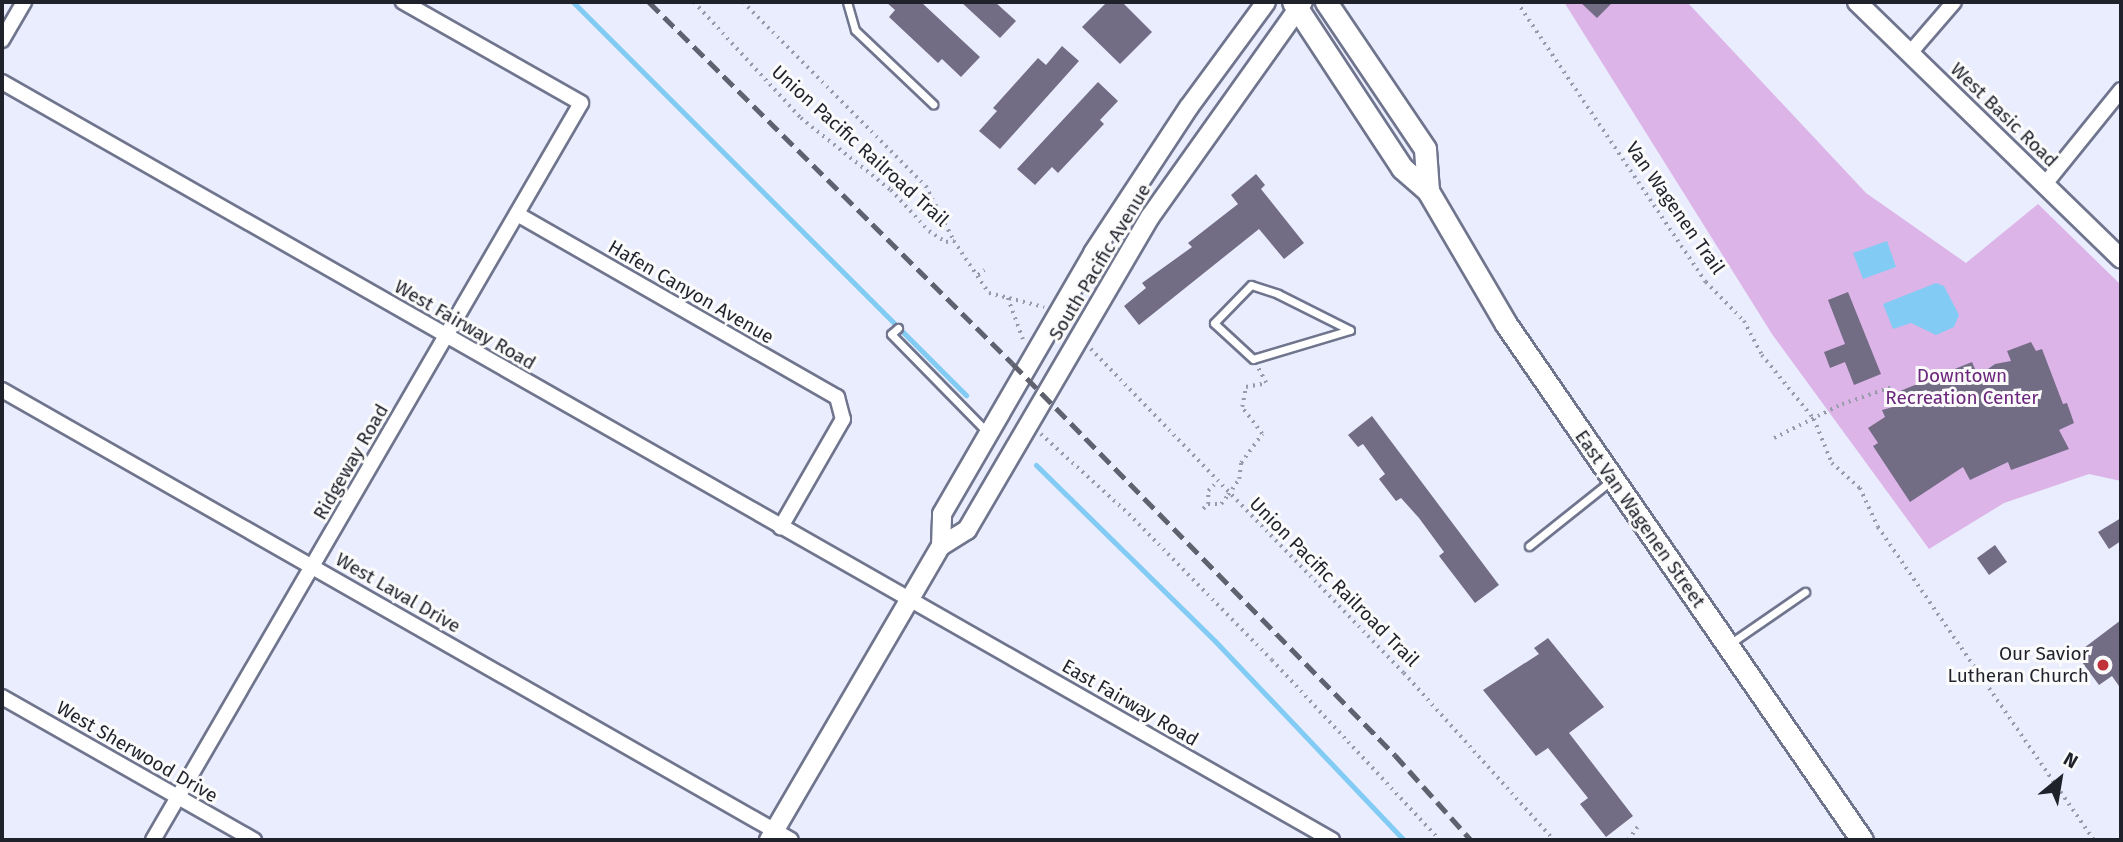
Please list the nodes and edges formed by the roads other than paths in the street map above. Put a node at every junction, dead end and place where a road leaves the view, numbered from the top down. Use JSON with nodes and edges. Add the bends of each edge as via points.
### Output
{"nodes":[{"id":1,"x":24,"y":2,"type":"edge"},
{"id":2,"x":403,"y":2,"type":"edge"},
{"id":3,"x":847,"y":2,"type":"edge"},
{"id":4,"x":1266,"y":2,"type":"edge"},
{"id":5,"x":1326,"y":2,"type":"edge"},
{"id":6,"x":1857,"y":2,"type":"edge"},
{"id":7,"x":1954,"y":2,"type":"edge"},
{"id":8,"x":1298,"y":4,"type":"edge"},
{"id":9,"x":2,"y":40,"type":"edge"},
{"id":10,"x":1910,"y":53,"type":"junction"},
{"id":11,"x":2,"y":82,"type":"edge"},
{"id":12,"x":2121,"y":90,"type":"edge"},
{"id":13,"x":933,"y":104,"type":"dead end"},
{"id":14,"x":2045,"y":184,"type":"junction"},
{"id":15,"x":1428,"y":191,"type":"junction"},
{"id":16,"x":517,"y":214,"type":"junction"},
{"id":17,"x":2121,"y":259,"type":"edge"},
{"id":18,"x":898,"y":328,"type":"dead end"},
{"id":19,"x":446,"y":337,"type":"junction"},
{"id":20,"x":1253,"y":359,"type":"joint"},
{"id":21,"x":2,"y":390,"type":"edge"},
{"id":22,"x":989,"y":434,"type":"junction"},
{"id":23,"x":1612,"y":480,"type":"junction"},
{"id":24,"x":781,"y":527,"type":"junction"},
{"id":25,"x":941,"y":546,"type":"junction"},
{"id":26,"x":1530,"y":546,"type":"dead end"},
{"id":27,"x":312,"y":567,"type":"junction"},
{"id":28,"x":1805,"y":592,"type":"dead end"},
{"id":29,"x":909,"y":600,"type":"junction"},
{"id":30,"x":1727,"y":645,"type":"junction"},
{"id":31,"x":2,"y":696,"type":"edge"},
{"id":32,"x":178,"y":797,"type":"junction"},
{"id":33,"x":772,"y":835,"type":"edge"},
{"id":34,"x":153,"y":840,"type":"edge"},
{"id":35,"x":254,"y":840,"type":"edge"},
{"id":36,"x":792,"y":840,"type":"edge"},
{"id":37,"x":1332,"y":840,"type":"edge"},
{"id":38,"x":1861,"y":840,"type":"edge"}],
"edges":[{"from":1,"to":9,"type":"street"},
{"from":2,"to":16,"type":"street","name":"Ridgeway Road","via":[[581,103]]},
{"from":3,"to":13,"type":"lane","via":[[855,30]]},
{"from":4,"to":22,"type":"street","name":"South Pacific Avenue","via":[[1156,155]]},
{"from":5,"to":15,"type":"main road","name":"East Van Wagenen Street","via":[[1425,149]]},
{"from":6,"to":10,"type":"street","name":"West Basic Road"},
{"from":7,"to":10,"type":"street"},
{"from":8,"to":15,"type":"main road","name":"East Van Wagenen Street","via":[[1402,168]]},
{"from":8,"to":25,"type":"street","name":"South Pacific Avenue","via":[[1181,169],[1084,342],[967,530]]},
{"from":10,"to":14,"type":"street","name":"West Basic Road"},
{"from":11,"to":19,"type":"street","name":"West Fairway Road"},
{"from":12,"to":14,"type":"street"},
{"from":14,"to":17,"type":"street","name":"West Basic Road"},
{"from":15,"to":23,"type":"main road","name":"East Van Wagenen Street","via":[[1506,324]]},
{"from":16,"to":19,"type":"street","name":"Ridgeway Road"},
{"from":16,"to":24,"type":"street","name":"Hafen Canyon Avenue","via":[[831,393],[843,407],[839,426]]},
{"from":18,"to":22,"type":"lane","via":[[891,334]]},
{"from":19,"to":24,"type":"street","name":"West Fairway Road"},
{"from":19,"to":27,"type":"street","name":"Ridgeway Road"},
{"from":20,"to":20,"type":"lane","via":[[1326,337],[1350,330],[1251,285],[1214,323]]},
{"from":21,"to":27,"type":"street","name":"West Laval Drive"},
{"from":22,"to":25,"type":"street","name":"South Pacific Avenue","via":[[942,514]]},
{"from":23,"to":26,"type":"lane"},
{"from":23,"to":30,"type":"main road","name":"East Van Wagenen Street"},
{"from":24,"to":29,"type":"street","name":"West Fairway Road"},
{"from":25,"to":29,"type":"street","name":"South Pacific Avenue"},
{"from":27,"to":32,"type":"street","name":"Ridgeway Road"},
{"from":27,"to":33,"type":"street","name":"West Laval Drive"},
{"from":28,"to":30,"type":"lane"},
{"from":29,"to":33,"type":"street","name":"South Pacific Avenue"},
{"from":29,"to":37,"type":"street","name":"East Fairway Road"},
{"from":30,"to":38,"type":"main road","name":"East Van Wagenen Street"},
{"from":31,"to":32,"type":"street","name":"West Sherwood Drive"},
{"from":32,"to":34,"type":"street","name":"Ridgeway Road"},
{"from":32,"to":35,"type":"street","name":"West Sherwood Drive"},
{"from":33,"to":36,"type":"street","name":"West Laval Drive"}]}
